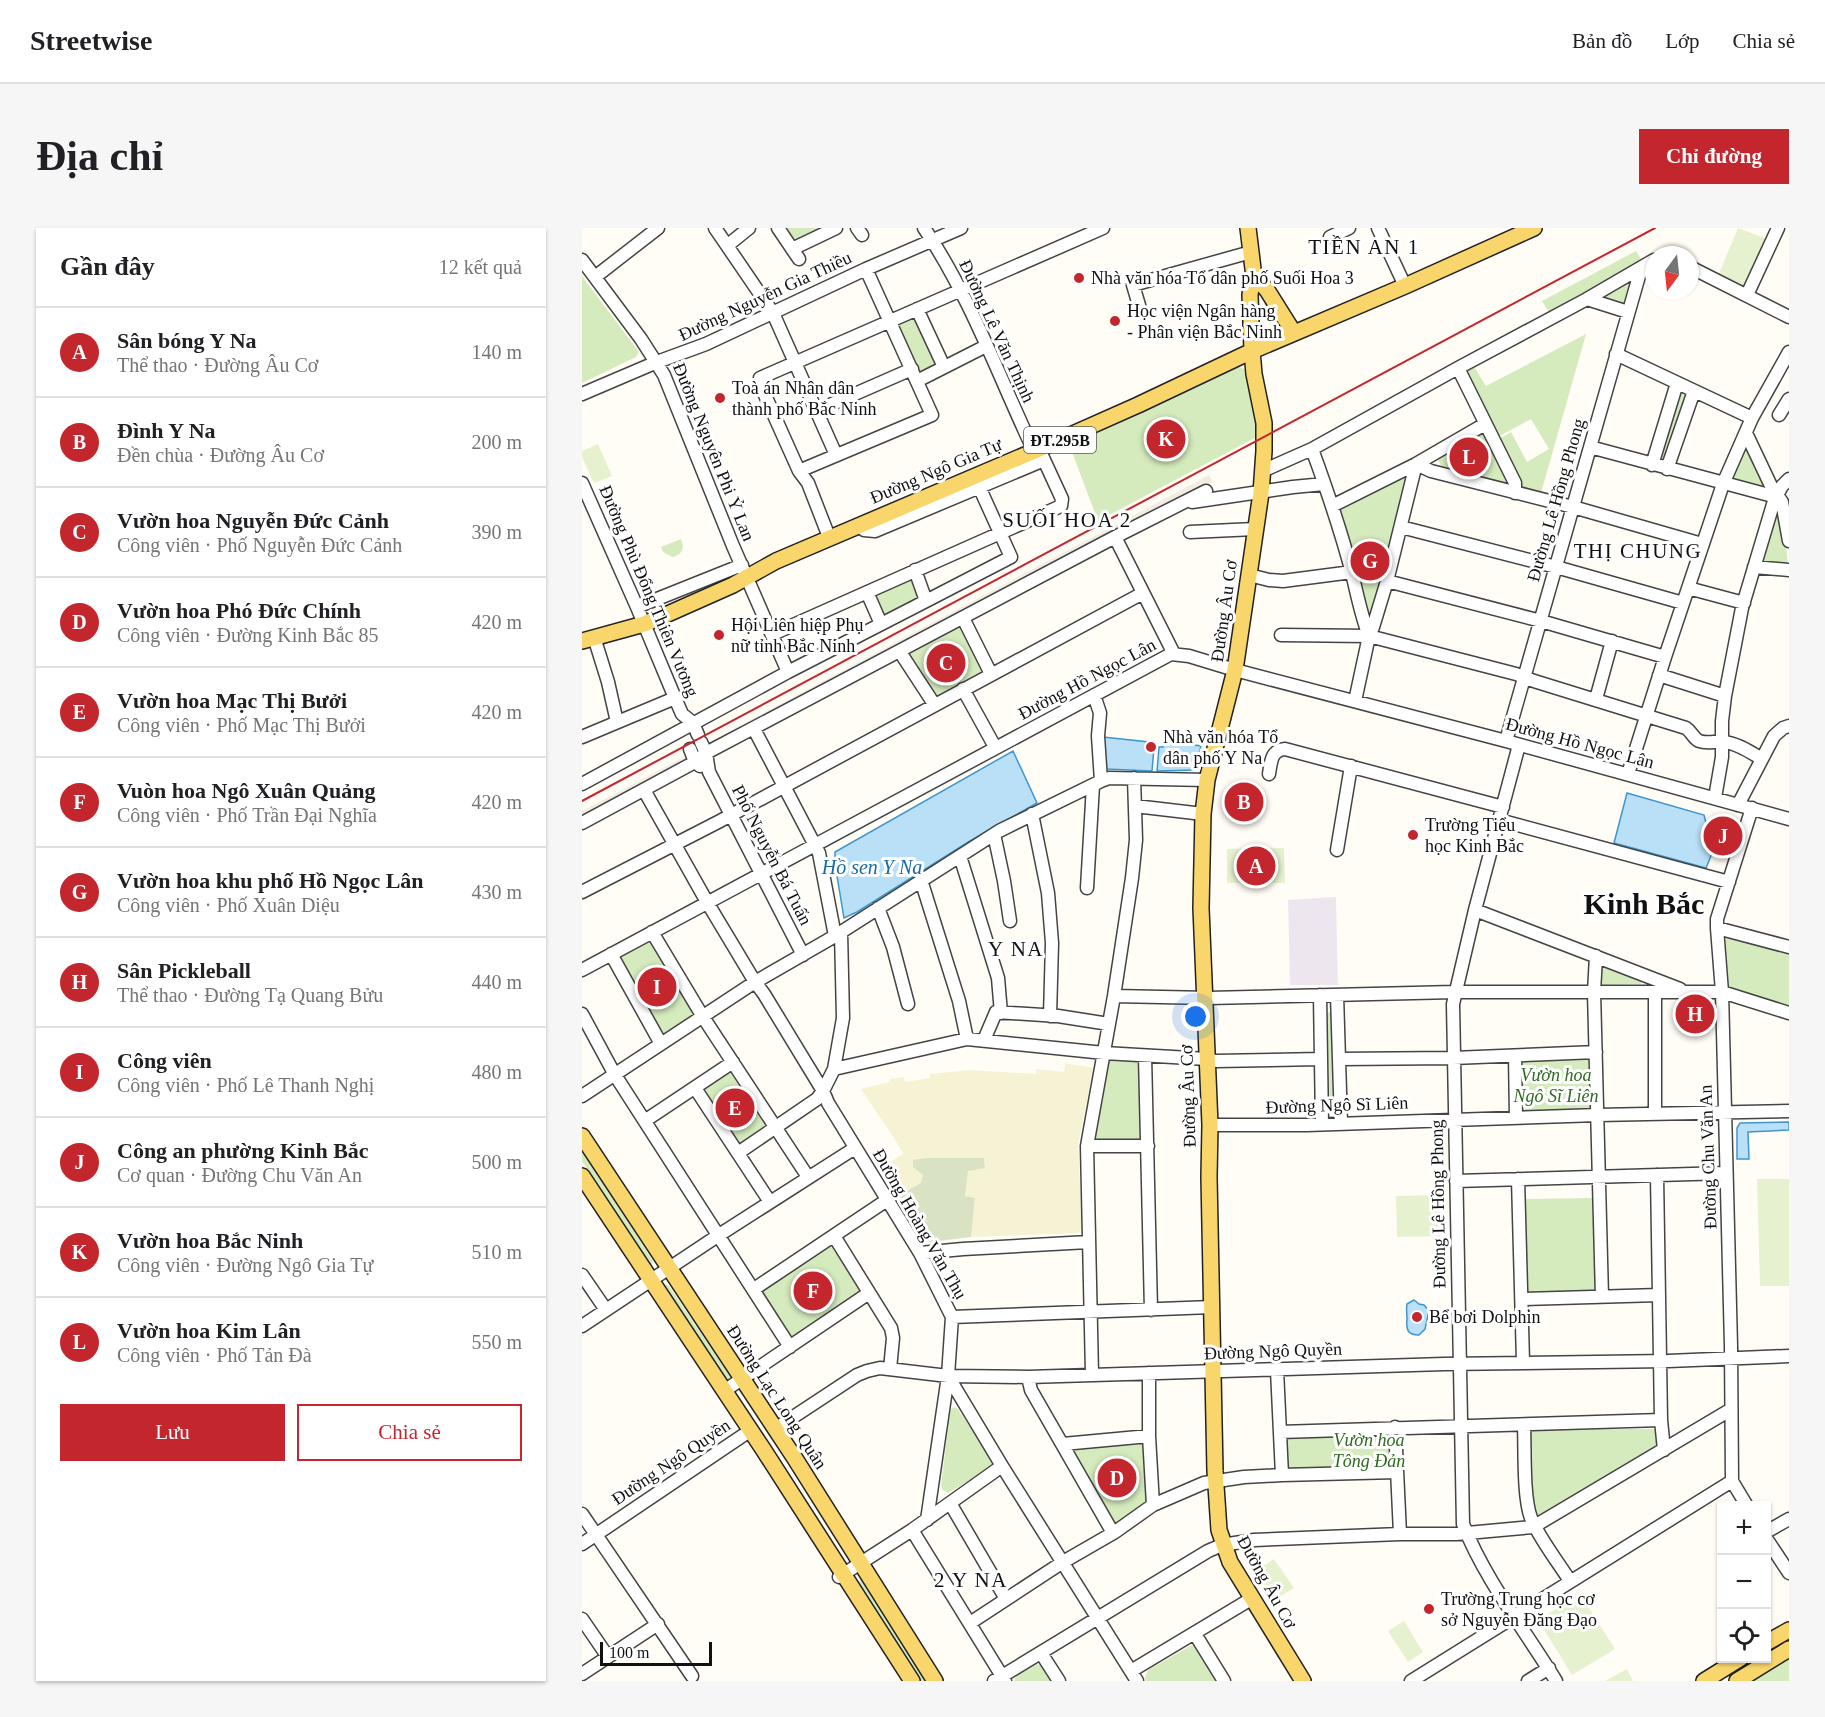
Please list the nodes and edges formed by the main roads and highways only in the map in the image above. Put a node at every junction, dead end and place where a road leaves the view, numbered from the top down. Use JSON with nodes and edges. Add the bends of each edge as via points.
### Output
{"nodes":[{"id":1,"x":1248,"y":228,"type":"edge"},
{"id":2,"x":1534,"y":228,"type":"edge"},
{"id":3,"x":1253,"y":275,"type":"junction"},
{"id":4,"x":1294,"y":333,"type":"junction"},
{"id":5,"x":1256,"y":350,"type":"junction"},
{"id":6,"x":1261,"y":493,"type":"junction"},
{"id":7,"x":588,"y":639,"type":"edge"},
{"id":8,"x":582,"y":1136,"type":"edge"},
{"id":9,"x":582,"y":1176,"type":"edge"},
{"id":10,"x":1789,"y":1630,"type":"edge"},
{"id":11,"x":1771,"y":1641,"type":"edge"},
{"id":12,"x":1789,"y":1649,"type":"edge"},
{"id":13,"x":1734,"y":1663,"type":"edge"},
{"id":14,"x":912,"y":1681,"type":"edge"},
{"id":15,"x":935,"y":1681,"type":"edge"},
{"id":16,"x":1304,"y":1681,"type":"edge"},
{"id":17,"x":1704,"y":1681,"type":"edge"},
{"id":18,"x":1737,"y":1681,"type":"edge"}],
"edges":[{"from":1,"to":3,"type":"main road"},
{"from":2,"to":4,"type":"main road","name":"Đường Ngô Gia Tự","number":"ĐT.295B"},
{"from":3,"to":4,"type":"main road"},
{"from":3,"to":5,"type":"main road","via":[[1261,317]]},
{"from":4,"to":5,"type":"main road","name":"Đường Ngô Gia Tự","number":"ĐT.295B"},
{"from":5,"to":6,"type":"main road","name":"Đường Âu Cơ","via":[[1254,374],[1264,423]]},
{"from":5,"to":6,"type":"main road","name":"Đường Âu Cơ","via":[[1272,421],[1272,450]]},
{"from":5,"to":7,"type":"main road","name":"Đường Ngô Gia Tự","number":"ĐT.295B","via":[[977,481],[744,571],[644,624]]},
{"from":6,"to":16,"type":"main road","name":"Đường Âu Cơ","via":[[1235,670],[1207,780],[1203,814],[1201,899],[1210,1125],[1216,1480],[1222,1545],[1251,1599]]},
{"from":8,"to":15,"type":"main road","name":"Đường Lạc Long Quân"},
{"from":9,"to":14,"type":"main road"},
{"from":10,"to":11,"type":"main road"},
{"from":12,"to":18,"type":"main road"},
{"from":13,"to":17,"type":"main road"}]}
